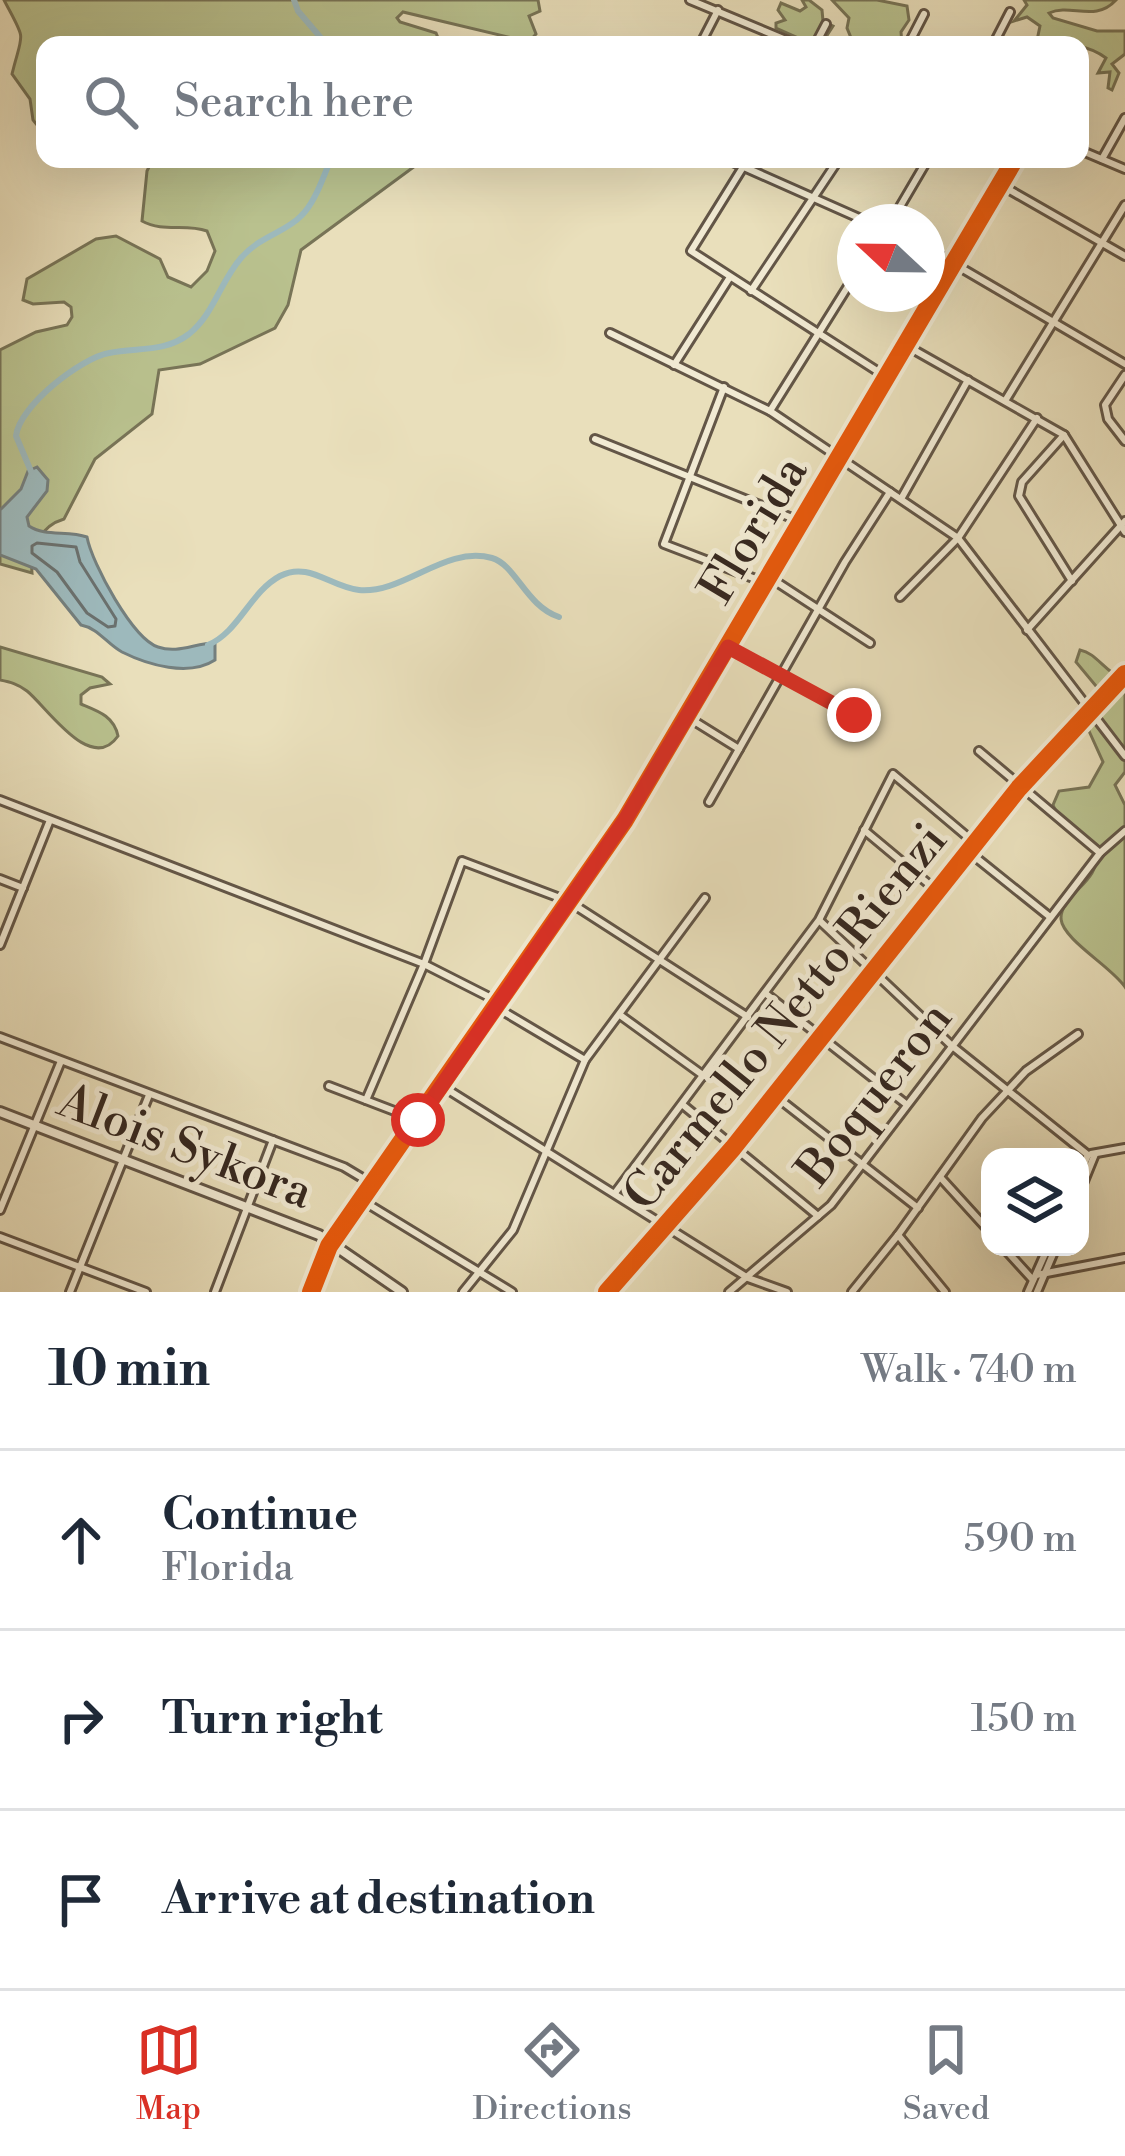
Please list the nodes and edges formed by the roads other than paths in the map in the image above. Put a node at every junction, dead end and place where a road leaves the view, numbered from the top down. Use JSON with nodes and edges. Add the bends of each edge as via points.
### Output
{"nodes":[{"id":1,"x":690,"y":0,"type":"edge"},
{"id":2,"x":718,"y":10,"type":"junction"},
{"id":3,"x":1010,"y":12,"type":"dead end"},
{"id":4,"x":924,"y":14,"type":"dead end"},
{"id":5,"x":826,"y":24,"type":"dead end"},
{"id":6,"x":705,"y":36,"type":"edge"},
{"id":7,"x":777,"y":36,"type":"edge"},
{"id":8,"x":820,"y":36,"type":"edge"},
{"id":9,"x":913,"y":36,"type":"edge"},
{"id":10,"x":998,"y":36,"type":"edge"},
{"id":11,"x":1125,"y":118,"type":"edge"},
{"id":12,"x":1089,"y":153,"type":"edge"},
{"id":13,"x":1102,"y":159,"type":"junction"},
{"id":14,"x":743,"y":168,"type":"edge"},
{"id":15,"x":755,"y":168,"type":"edge"},
{"id":16,"x":832,"y":168,"type":"edge"},
{"id":17,"x":923,"y":168,"type":"edge"},
{"id":18,"x":1010,"y":168,"type":"edge"},
{"id":19,"x":1125,"y":169,"type":"edge"},
{"id":20,"x":1000,"y":185,"type":"junction"},
{"id":21,"x":813,"y":199,"type":"junction"},
{"id":22,"x":902,"y":204,"type":"edge"},
{"id":23,"x":1125,"y":205,"type":"edge"},
{"id":24,"x":837,"y":209,"type":"edge"},
{"id":25,"x":1102,"y":243,"type":"junction"},
{"id":26,"x":1125,"y":256,"type":"edge"},
{"id":27,"x":945,"y":258,"type":"edge"},
{"id":28,"x":956,"y":264,"type":"junction"},
{"id":29,"x":730,"y":277,"type":"junction"},
{"id":30,"x":752,"y":291,"type":"junction"},
{"id":31,"x":837,"y":301,"type":"edge"},
{"id":32,"x":1054,"y":321,"type":"junction"},
{"id":33,"x":816,"y":332,"type":"junction"},
{"id":34,"x":610,"y":333,"type":"dead end"},
{"id":35,"x":907,"y":346,"type":"junction"},
{"id":36,"x":1125,"y":364,"type":"edge"},
{"id":37,"x":674,"y":365,"type":"junction"},
{"id":38,"x":1125,"y":375,"type":"edge"},
{"id":39,"x":887,"y":378,"type":"junction"},
{"id":40,"x":968,"y":380,"type":"junction"},
{"id":41,"x":724,"y":387,"type":"junction"},
{"id":42,"x":1005,"y":401,"type":"junction"},
{"id":43,"x":770,"y":411,"type":"junction"},
{"id":44,"x":1037,"y":418,"type":"junction"},
{"id":45,"x":1064,"y":435,"type":"junction"},
{"id":46,"x":595,"y":439,"type":"dead end"},
{"id":47,"x":1125,"y":441,"type":"edge"},
{"id":48,"x":838,"y":460,"type":"junction"},
{"id":49,"x":691,"y":476,"type":"junction"},
{"id":50,"x":890,"y":492,"type":"junction"},
{"id":51,"x":901,"y":499,"type":"junction"},
{"id":52,"x":802,"y":522,"type":"junction"},
{"id":53,"x":1124,"y":526,"type":"edge"},
{"id":54,"x":958,"y":538,"type":"junction"},
{"id":55,"x":767,"y":580,"type":"junction"},
{"id":56,"x":1072,"y":581,"type":"junction"},
{"id":57,"x":900,"y":597,"type":"dead end"},
{"id":58,"x":819,"y":609,"type":"junction"},
{"id":59,"x":1027,"y":630,"type":"junction"},
{"id":60,"x":870,"y":643,"type":"dead end"},
{"id":61,"x":728,"y":647,"type":"junction"},
{"id":62,"x":1125,"y":674,"type":"edge"},
{"id":63,"x":781,"y":676,"type":"junction"},
{"id":64,"x":1088,"y":711,"type":"junction"},
{"id":65,"x":854,"y":715,"type":"dead end"},
{"id":66,"x":686,"y":716,"type":"junction"},
{"id":67,"x":739,"y":749,"type":"junction"},
{"id":68,"x":979,"y":751,"type":"dead end"},
{"id":69,"x":1125,"y":756,"type":"edge"},
{"id":70,"x":1019,"y":788,"type":"junction"},
{"id":71,"x":0,"y":800,"type":"edge"},
{"id":72,"x":709,"y":802,"type":"dead end"},
{"id":73,"x":50,"y":820,"type":"junction"},
{"id":74,"x":864,"y":830,"type":"junction"},
{"id":75,"x":1125,"y":831,"type":"edge"},
{"id":76,"x":976,"y":844,"type":"junction"},
{"id":77,"x":969,"y":852,"type":"junction"},
{"id":78,"x":1099,"y":855,"type":"junction"},
{"id":79,"x":0,"y":879,"type":"edge"},
{"id":80,"x":22,"y":888,"type":"junction"},
{"id":81,"x":938,"y":891,"type":"junction"},
{"id":82,"x":705,"y":898,"type":"dead end"},
{"id":83,"x":568,"y":901,"type":"junction"},
{"id":84,"x":1050,"y":917,"type":"junction"},
{"id":85,"x":819,"y":920,"type":"junction"},
{"id":86,"x":0,"y":945,"type":"edge"},
{"id":87,"x":659,"y":958,"type":"junction"},
{"id":88,"x":424,"y":964,"type":"junction"},
{"id":89,"x":873,"y":971,"type":"junction"},
{"id":90,"x":765,"y":993,"type":"junction"},
{"id":91,"x":497,"y":1004,"type":"junction"},
{"id":92,"x":618,"y":1014,"type":"junction"},
{"id":93,"x":748,"y":1017,"type":"junction"},
{"id":94,"x":1078,"y":1034,"type":"dead end"},
{"id":95,"x":820,"y":1036,"type":"junction"},
{"id":96,"x":0,"y":1037,"type":"edge"},
{"id":97,"x":953,"y":1047,"type":"junction"},
{"id":98,"x":585,"y":1060,"type":"junction"},
{"id":99,"x":61,"y":1061,"type":"junction"},
{"id":100,"x":704,"y":1076,"type":"junction"},
{"id":101,"x":328,"y":1086,"type":"dead end"},
{"id":102,"x":442,"y":1086,"type":"junction"},
{"id":103,"x":1007,"y":1091,"type":"junction"},
{"id":104,"x":149,"y":1095,"type":"junction"},
{"id":105,"x":775,"y":1095,"type":"junction"},
{"id":106,"x":366,"y":1100,"type":"junction"},
{"id":107,"x":906,"y":1104,"type":"junction"},
{"id":108,"x":682,"y":1105,"type":"junction"},
{"id":109,"x":0,"y":1112,"type":"edge"},
{"id":110,"x":418,"y":1120,"type":"junction"},
{"id":111,"x":34,"y":1125,"type":"junction"},
{"id":112,"x":273,"y":1140,"type":"junction"},
{"id":113,"x":733,"y":1148,"type":"junction"},
{"id":114,"x":1125,"y":1148,"type":"edge"},
{"id":115,"x":546,"y":1149,"type":"junction"},
{"id":116,"x":1092,"y":1154,"type":"junction"},
{"id":117,"x":1089,"y":1159,"type":"edge"},
{"id":118,"x":123,"y":1161,"type":"junction"},
{"id":119,"x":860,"y":1163,"type":"junction"},
{"id":120,"x":1089,"y":1163,"type":"edge"},
{"id":121,"x":940,"y":1178,"type":"junction"},
{"id":122,"x":374,"y":1185,"type":"junction"},
{"id":123,"x":615,"y":1193,"type":"junction"},
{"id":124,"x":363,"y":1201,"type":"junction"},
{"id":125,"x":918,"y":1208,"type":"junction"},
{"id":126,"x":246,"y":1209,"type":"junction"},
{"id":127,"x":0,"y":1210,"type":"edge"},
{"id":128,"x":818,"y":1216,"type":"junction"},
{"id":129,"x":981,"y":1222,"type":"edge"},
{"id":130,"x":666,"y":1225,"type":"junction"},
{"id":131,"x":898,"y":1235,"type":"junction"},
{"id":132,"x":0,"y":1237,"type":"edge"},
{"id":133,"x":332,"y":1242,"type":"junction"},
{"id":134,"x":1014,"y":1256,"type":"edge"},
{"id":135,"x":1048,"y":1256,"type":"edge"},
{"id":136,"x":1125,"y":1258,"type":"edge"},
{"id":137,"x":80,"y":1266,"type":"junction"},
{"id":138,"x":478,"y":1273,"type":"junction"},
{"id":139,"x":1038,"y":1276,"type":"junction"},
{"id":140,"x":748,"y":1278,"type":"junction"},
{"id":141,"x":936,"y":1282,"type":"junction"},
{"id":142,"x":70,"y":1292,"type":"edge"},
{"id":143,"x":146,"y":1292,"type":"edge"},
{"id":144,"x":215,"y":1292,"type":"edge"},
{"id":145,"x":310,"y":1292,"type":"edge"},
{"id":146,"x":402,"y":1292,"type":"edge"},
{"id":147,"x":463,"y":1292,"type":"edge"},
{"id":148,"x":512,"y":1292,"type":"edge"},
{"id":149,"x":607,"y":1292,"type":"edge"},
{"id":150,"x":730,"y":1292,"type":"edge"},
{"id":151,"x":787,"y":1292,"type":"edge"},
{"id":152,"x":852,"y":1292,"type":"edge"},
{"id":153,"x":932,"y":1292,"type":"edge"},
{"id":154,"x":945,"y":1292,"type":"edge"},
{"id":155,"x":1033,"y":1292,"type":"edge"}],
"edges":[{"from":1,"to":2,"type":"street"},
{"from":2,"to":6,"type":"street"},
{"from":2,"to":7,"type":"street"},
{"from":3,"to":10,"type":"street"},
{"from":4,"to":9,"type":"street"},
{"from":5,"to":8,"type":"street"},
{"from":11,"to":13,"type":"street"},
{"from":12,"to":13,"type":"street"},
{"from":13,"to":19,"type":"street"},
{"from":14,"to":29,"type":"street","via":[[691,251]]},
{"from":15,"to":21,"type":"street"},
{"from":16,"to":21,"type":"street"},
{"from":17,"to":22,"type":"street"},
{"from":18,"to":20,"type":"street","name":"Florida"},
{"from":20,"to":25,"type":"street"},
{"from":20,"to":28,"type":"street","name":"Florida"},
{"from":21,"to":24,"type":"street"},
{"from":21,"to":30,"type":"street"},
{"from":23,"to":25,"type":"street"},
{"from":25,"to":26,"type":"street"},
{"from":25,"to":32,"type":"street"},
{"from":27,"to":28,"type":"street"},
{"from":28,"to":32,"type":"street"},
{"from":28,"to":35,"type":"street","name":"Florida"},
{"from":29,"to":30,"type":"street"},
{"from":29,"to":37,"type":"street"},
{"from":30,"to":33,"type":"street"},
{"from":31,"to":33,"type":"street"},
{"from":32,"to":36,"type":"street"},
{"from":32,"to":42,"type":"street"},
{"from":33,"to":39,"type":"street"},
{"from":33,"to":43,"type":"street"},
{"from":34,"to":37,"type":"street"},
{"from":35,"to":39,"type":"street","name":"Florida"},
{"from":35,"to":40,"type":"street"},
{"from":37,"to":41,"type":"street"},
{"from":38,"to":47,"type":"street","via":[[1108,397],[1108,419]]},
{"from":39,"to":48,"type":"street","name":"Florida"},
{"from":40,"to":42,"type":"street"},
{"from":40,"to":51,"type":"street"},
{"from":41,"to":43,"type":"street"},
{"from":41,"to":49,"type":"street"},
{"from":42,"to":44,"type":"street"},
{"from":43,"to":48,"type":"street"},
{"from":44,"to":45,"type":"street"},
{"from":44,"to":54,"type":"street"},
{"from":45,"to":53,"type":"street"},
{"from":45,"to":56,"type":"street","via":[[1019,496]]},
{"from":46,"to":49,"type":"street"},
{"from":48,"to":50,"type":"street"},
{"from":48,"to":52,"type":"street","name":"Florida"},
{"from":49,"to":52,"type":"street"},
{"from":49,"to":55,"type":"street","via":[[664,544]]},
{"from":50,"to":51,"type":"street"},
{"from":50,"to":58,"type":"street"},
{"from":51,"to":54,"type":"street"},
{"from":52,"to":55,"type":"street","name":"Florida"},
{"from":53,"to":56,"type":"street"},
{"from":54,"to":57,"type":"street"},
{"from":54,"to":59,"type":"street"},
{"from":55,"to":58,"type":"street"},
{"from":55,"to":61,"type":"street","name":"Florida"},
{"from":56,"to":59,"type":"street"},
{"from":58,"to":60,"type":"street"},
{"from":58,"to":63,"type":"street"},
{"from":59,"to":64,"type":"street"},
{"from":61,"to":63,"type":"street"},
{"from":61,"to":66,"type":"street","name":"Florida"},
{"from":62,"to":64,"type":"street","name":"Carmello Netto Rienzi"},
{"from":63,"to":65,"type":"street"},
{"from":63,"to":67,"type":"street"},
{"from":64,"to":69,"type":"street"},
{"from":64,"to":70,"type":"street","name":"Carmello Netto Rienzi"},
{"from":66,"to":67,"type":"street"},
{"from":66,"to":83,"type":"street","name":"Florida"},
{"from":67,"to":72,"type":"street"},
{"from":68,"to":70,"type":"street"},
{"from":70,"to":76,"type":"street","name":"Carmello Netto Rienzi"},
{"from":70,"to":78,"type":"street"},
{"from":71,"to":73,"type":"street"},
{"from":73,"to":80,"type":"street"},
{"from":73,"to":88,"type":"street"},
{"from":74,"to":76,"type":"street","via":[[892,774]]},
{"from":74,"to":81,"type":"street"},
{"from":74,"to":85,"type":"street"},
{"from":75,"to":78,"type":"street","name":"Boqueron"},
{"from":76,"to":77,"type":"street","name":"Carmello Netto Rienzi"},
{"from":77,"to":81,"type":"street","name":"Carmello Netto Rienzi"},
{"from":77,"to":84,"type":"street"},
{"from":78,"to":84,"type":"street","name":"Boqueron"},
{"from":79,"to":80,"type":"street"},
{"from":80,"to":86,"type":"street"},
{"from":81,"to":89,"type":"street","name":"Carmello Netto Rienzi"},
{"from":82,"to":87,"type":"street"},
{"from":83,"to":87,"type":"street"},
{"from":83,"to":88,"type":"street","via":[[462,861]]},
{"from":83,"to":91,"type":"street","name":"Florida"},
{"from":84,"to":97,"type":"street","name":"Boqueron"},
{"from":85,"to":89,"type":"street"},
{"from":85,"to":90,"type":"street"},
{"from":87,"to":92,"type":"street"},
{"from":87,"to":93,"type":"street"},
{"from":88,"to":91,"type":"street"},
{"from":88,"to":106,"type":"street"},
{"from":89,"to":95,"type":"street","name":"Carmello Netto Rienzi"},
{"from":89,"to":97,"type":"street"},
{"from":90,"to":93,"type":"street"},
{"from":90,"to":95,"type":"street"},
{"from":91,"to":98,"type":"street"},
{"from":91,"to":102,"type":"street","name":"Florida"},
{"from":92,"to":98,"type":"street"},
{"from":92,"to":100,"type":"street"},
{"from":93,"to":100,"type":"street"},
{"from":94,"to":103,"type":"street"},
{"from":95,"to":105,"type":"street","name":"Carmello Netto Rienzi"},
{"from":95,"to":107,"type":"street"},
{"from":96,"to":99,"type":"street"},
{"from":97,"to":103,"type":"street"},
{"from":97,"to":107,"type":"street","name":"Boqueron"},
{"from":98,"to":115,"type":"street"},
{"from":99,"to":104,"type":"street"},
{"from":99,"to":111,"type":"street"},
{"from":100,"to":108,"type":"street"},
{"from":101,"to":106,"type":"street"},
{"from":102,"to":110,"type":"street","name":"Florida"},
{"from":102,"to":115,"type":"street"},
{"from":103,"to":116,"type":"street"},
{"from":103,"to":121,"type":"street"},
{"from":104,"to":112,"type":"street"},
{"from":104,"to":118,"type":"street"},
{"from":105,"to":113,"type":"street","name":"Carmello Netto Rienzi"},
{"from":105,"to":119,"type":"street"},
{"from":106,"to":110,"type":"street"},
{"from":107,"to":119,"type":"street","name":"Boqueron"},
{"from":108,"to":113,"type":"street"},
{"from":108,"to":123,"type":"street"},
{"from":109,"to":111,"type":"street","name":"Alois Sykora"},
{"from":110,"to":122,"type":"street","name":"Florida"},
{"from":111,"to":118,"type":"street","name":"Alois Sykora"},
{"from":111,"to":127,"type":"street"},
{"from":112,"to":122,"type":"street"},
{"from":112,"to":126,"type":"street"},
{"from":113,"to":128,"type":"street"},
{"from":113,"to":130,"type":"street","name":"Carmello Netto Rienzi"},
{"from":114,"to":116,"type":"street"},
{"from":115,"to":123,"type":"street"},
{"from":115,"to":138,"type":"street","via":[[514,1231]]},
{"from":116,"to":117,"type":"street"},
{"from":116,"to":120,"type":"street"},
{"from":118,"to":126,"type":"street","name":"Alois Sykora"},
{"from":118,"to":137,"type":"street"},
{"from":119,"to":125,"type":"street"},
{"from":119,"to":128,"type":"street","name":"Boqueron"},
{"from":121,"to":125,"type":"street"},
{"from":121,"to":129,"type":"street"},
{"from":122,"to":124,"type":"street","name":"Florida"},
{"from":123,"to":130,"type":"street"},
{"from":124,"to":133,"type":"street","name":"Florida"},
{"from":124,"to":138,"type":"street"},
{"from":125,"to":131,"type":"street"},
{"from":126,"to":133,"type":"street","name":"Alois Sykora"},
{"from":126,"to":144,"type":"street"},
{"from":128,"to":140,"type":"street","name":"Boqueron"},
{"from":130,"to":140,"type":"street"},
{"from":130,"to":149,"type":"street","name":"Carmello Netto Rienzi"},
{"from":131,"to":141,"type":"street"},
{"from":131,"to":152,"type":"street"},
{"from":132,"to":137,"type":"street"},
{"from":133,"to":145,"type":"street","name":"Florida"},
{"from":133,"to":146,"type":"street","name":"Alois Sykora"},
{"from":134,"to":139,"type":"street"},
{"from":135,"to":139,"type":"street"},
{"from":136,"to":139,"type":"street"},
{"from":137,"to":142,"type":"street"},
{"from":137,"to":143,"type":"street"},
{"from":138,"to":147,"type":"street"},
{"from":138,"to":148,"type":"street"},
{"from":139,"to":155,"type":"street"},
{"from":139,"to":155,"type":"street"},
{"from":140,"to":150,"type":"street","name":"Boqueron"},
{"from":140,"to":151,"type":"street"},
{"from":141,"to":153,"type":"street"},
{"from":141,"to":154,"type":"street"}]}
